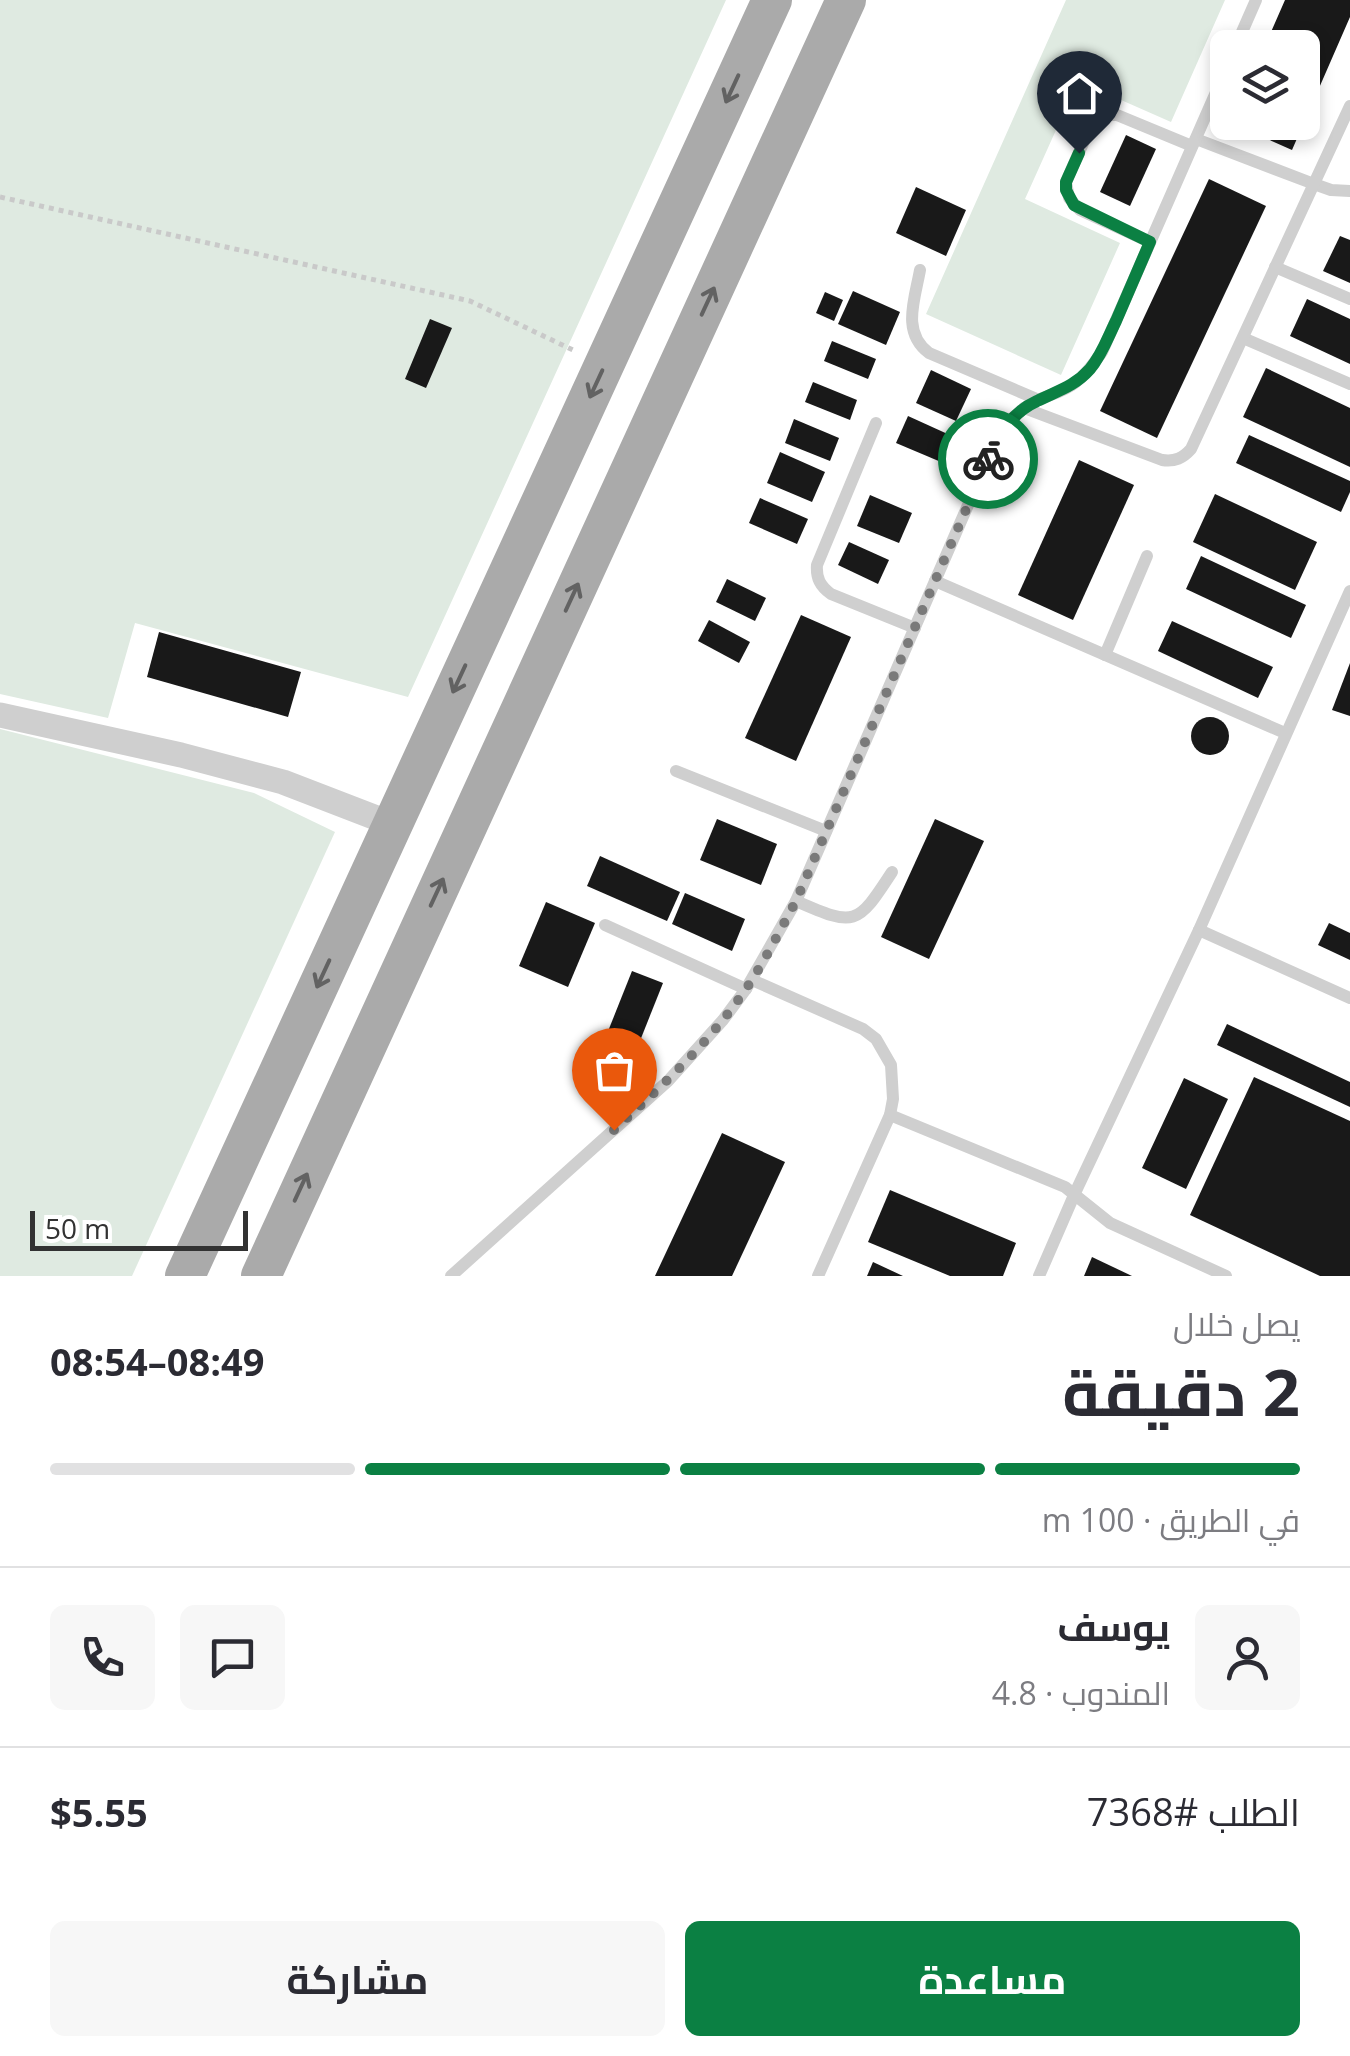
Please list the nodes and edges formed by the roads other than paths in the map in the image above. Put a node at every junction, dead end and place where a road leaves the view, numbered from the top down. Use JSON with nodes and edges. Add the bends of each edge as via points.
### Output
{"nodes":[{"id":1,"x":772,"y":0,"type":"edge"},
{"id":2,"x":846,"y":0,"type":"edge"},
{"id":3,"x":1256,"y":0,"type":"edge"},
{"id":4,"x":1243,"y":30,"type":"edge"},
{"id":5,"x":1210,"y":106,"type":"edge"},
{"id":6,"x":1350,"y":106,"type":"edge"},
{"id":7,"x":1194,"y":142,"type":"junction"},
{"id":8,"x":1314,"y":184,"type":"junction"},
{"id":9,"x":1350,"y":191,"type":"edge"},
{"id":10,"x":1150,"y":242,"type":"junction"},
{"id":11,"x":1276,"y":267,"type":"junction"},
{"id":12,"x":920,"y":270,"type":"dead end"},
{"id":13,"x":1350,"y":299,"type":"edge"},
{"id":14,"x":1242,"y":338,"type":"junction"},
{"id":15,"x":1350,"y":384,"type":"edge"},
{"id":16,"x":1039,"y":400,"type":"junction"},
{"id":17,"x":1024,"y":408,"type":"junction"},
{"id":18,"x":876,"y":424,"type":"dead end"},
{"id":19,"x":1147,"y":556,"type":"dead end"},
{"id":20,"x":935,"y":581,"type":"junction"},
{"id":21,"x":1350,"y":590,"type":"edge"},
{"id":22,"x":1346,"y":607,"type":"edge"},
{"id":23,"x":915,"y":628,"type":"junction"},
{"id":24,"x":1106,"y":655,"type":"junction"},
{"id":25,"x":0,"y":715,"type":"edge"},
{"id":26,"x":1286,"y":734,"type":"junction"},
{"id":27,"x":676,"y":771,"type":"dead end"},
{"id":28,"x":392,"y":824,"type":"junction"},
{"id":29,"x":826,"y":831,"type":"junction"},
{"id":30,"x":892,"y":872,"type":"dead end"},
{"id":31,"x":796,"y":901,"type":"junction"},
{"id":32,"x":605,"y":924,"type":"dead end"},
{"id":33,"x":1199,"y":930,"type":"junction"},
{"id":34,"x":749,"y":984,"type":"junction"},
{"id":35,"x":1350,"y":998,"type":"edge"},
{"id":36,"x":890,"y":1115,"type":"junction"},
{"id":37,"x":1074,"y":1193,"type":"junction"},
{"id":38,"x":185,"y":1276,"type":"edge"},
{"id":39,"x":261,"y":1276,"type":"edge"},
{"id":40,"x":451,"y":1276,"type":"edge"},
{"id":41,"x":818,"y":1276,"type":"edge"},
{"id":42,"x":1039,"y":1276,"type":"edge"},
{"id":43,"x":1226,"y":1276,"type":"edge"}],
"edges":[{"from":1,"to":28,"type":"main road","one_way":true},
{"from":39,"to":2,"type":"main road","one_way":true},
{"from":3,"to":4,"type":"lane"},
{"from":5,"to":7,"type":"lane"},
{"from":6,"to":8,"type":"lane"},
{"from":7,"to":8,"type":"lane"},
{"from":7,"to":10,"type":"lane"},
{"from":7,"to":10,"type":"lane","via":[[1102,115],[1066,182],[1080,210]]},
{"from":8,"to":9,"type":"lane"},
{"from":8,"to":11,"type":"lane"},
{"from":10,"to":16,"type":"lane","via":[[1102,352],[1067,388]]},
{"from":11,"to":13,"type":"lane"},
{"from":11,"to":14,"type":"lane"},
{"from":12,"to":16,"type":"lane","via":[[912,319],[921,347]]},
{"from":14,"to":15,"type":"lane"},
{"from":14,"to":17,"type":"lane","via":[[1191,449],[1178,460],[1162,460]]},
{"from":16,"to":17,"type":"lane"},
{"from":17,"to":20,"type":"lane","via":[[998,436]]},
{"from":18,"to":23,"type":"lane","via":[[816,574],[831,594]]},
{"from":19,"to":24,"type":"lane"},
{"from":20,"to":23,"type":"lane"},
{"from":20,"to":24,"type":"lane"},
{"from":21,"to":22,"type":"lane"},
{"from":22,"to":26,"type":"lane"},
{"from":23,"to":29,"type":"lane"},
{"from":24,"to":26,"type":"lane"},
{"from":25,"to":28,"type":"street","via":[[283,782]]},
{"from":26,"to":33,"type":"lane"},
{"from":27,"to":29,"type":"lane"},
{"from":28,"to":38,"type":"main road","one_way":true},
{"from":29,"to":31,"type":"lane"},
{"from":30,"to":31,"type":"lane","via":[[872,904],[854,916],[834,918]]},
{"from":31,"to":34,"type":"lane"},
{"from":32,"to":34,"type":"lane"},
{"from":33,"to":35,"type":"lane"},
{"from":33,"to":37,"type":"lane"},
{"from":34,"to":36,"type":"lane","via":[[876,1039],[891,1066]]},
{"from":34,"to":40,"type":"lane","via":[[668,1081]]},
{"from":36,"to":37,"type":"lane"},
{"from":36,"to":41,"type":"lane"},
{"from":37,"to":42,"type":"lane"},
{"from":37,"to":43,"type":"lane","via":[[1110,1223]]}]}
